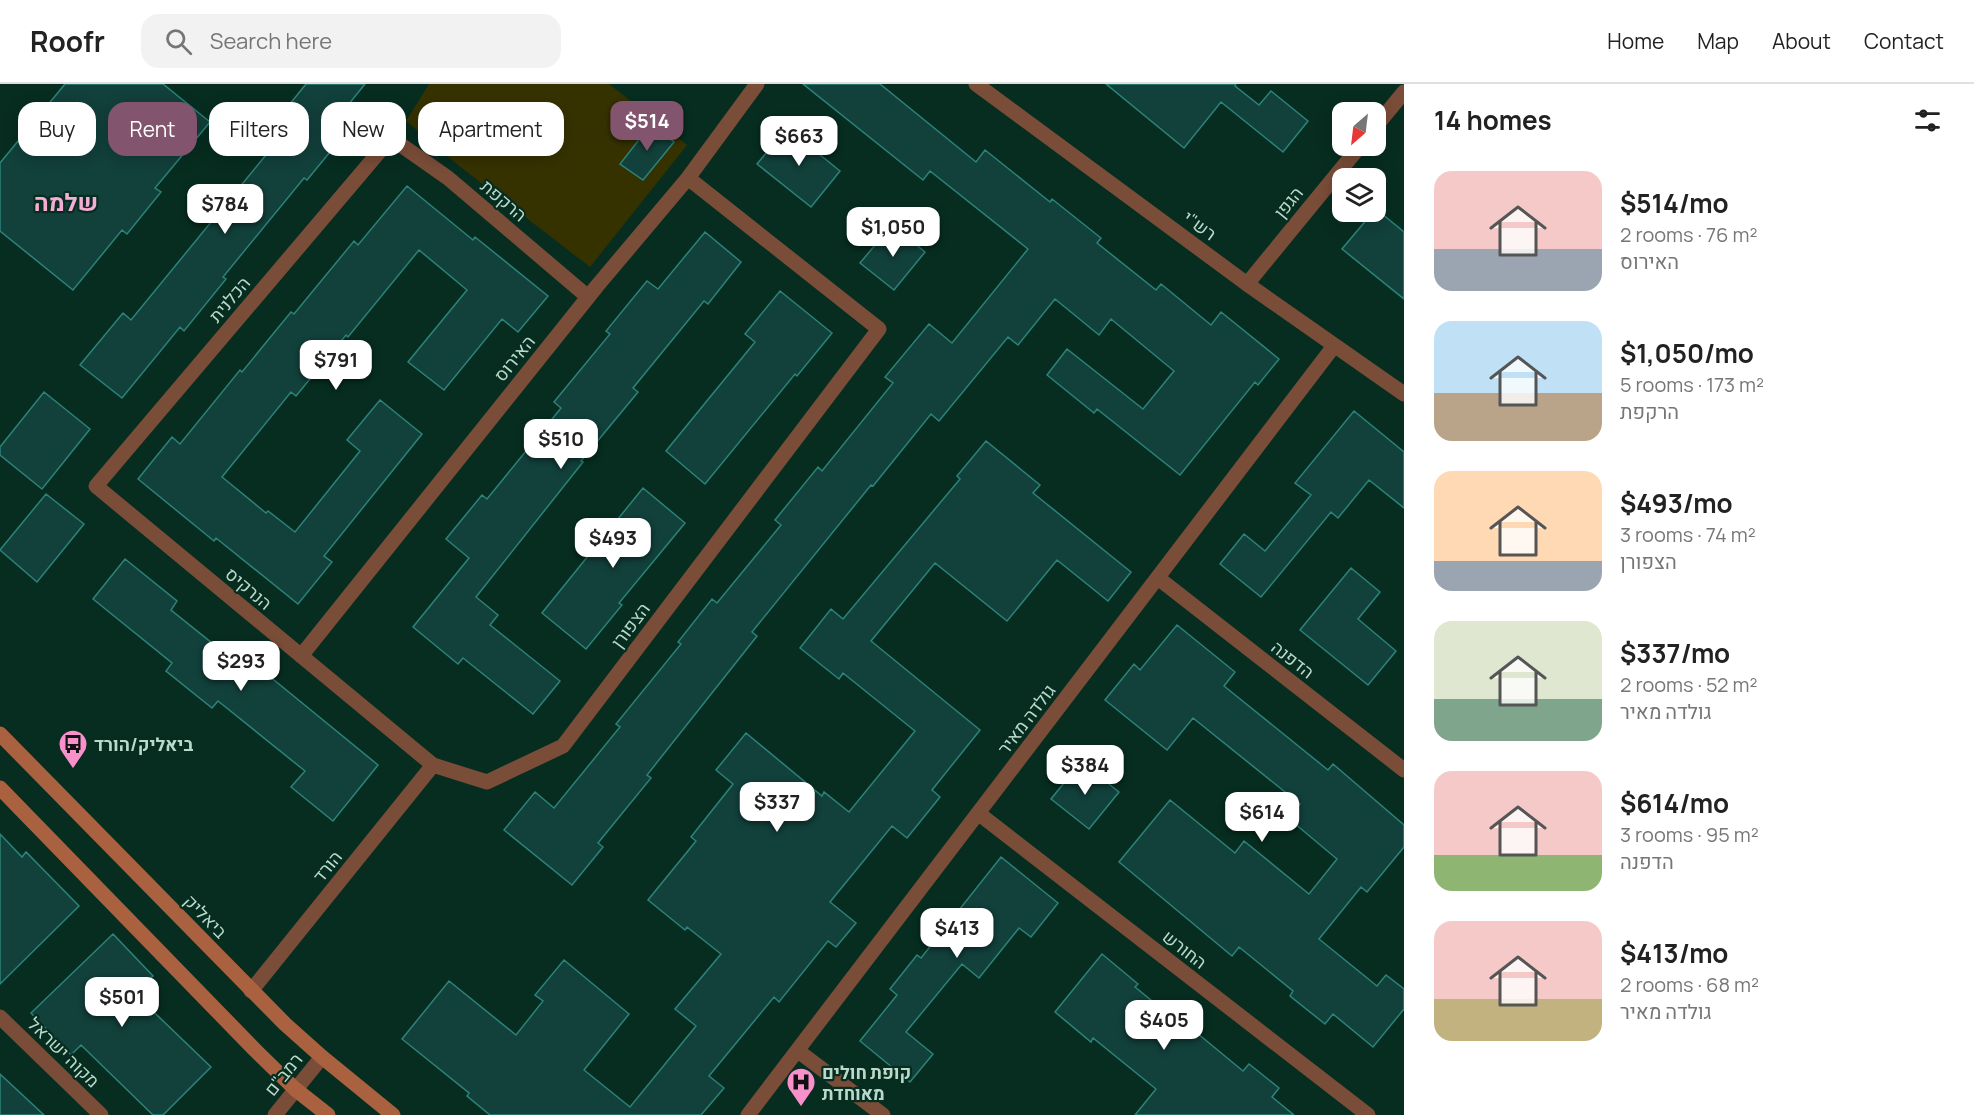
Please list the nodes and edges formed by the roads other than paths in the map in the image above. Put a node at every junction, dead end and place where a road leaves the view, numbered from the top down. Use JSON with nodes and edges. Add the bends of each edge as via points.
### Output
{"nodes":[{"id":1,"x":758,"y":84,"type":"edge"},
{"id":2,"x":976,"y":84,"type":"edge"},
{"id":3,"x":1404,"y":92,"type":"edge"},
{"id":4,"x":1386,"y":114,"type":"edge"},
{"id":5,"x":406,"y":149,"type":"edge"},
{"id":6,"x":376,"y":156,"type":"edge"},
{"id":7,"x":1352,"y":156,"type":"edge"},
{"id":8,"x":688,"y":178,"type":"junction"},
{"id":9,"x":1247,"y":284,"type":"junction"},
{"id":10,"x":588,"y":297,"type":"junction"},
{"id":11,"x":1334,"y":346,"type":"junction"},
{"id":12,"x":1404,"y":394,"type":"edge"},
{"id":13,"x":96,"y":486,"type":"joint"},
{"id":14,"x":1158,"y":578,"type":"junction"},
{"id":15,"x":301,"y":656,"type":"junction"},
{"id":16,"x":0,"y":734,"type":"edge"},
{"id":17,"x":433,"y":765,"type":"junction"},
{"id":18,"x":1404,"y":770,"type":"edge"},
{"id":19,"x":0,"y":788,"type":"edge"},
{"id":20,"x":978,"y":813,"type":"junction"},
{"id":21,"x":251,"y":991,"type":"junction"},
{"id":22,"x":0,"y":1017,"type":"edge"},
{"id":23,"x":798,"y":1051,"type":"junction"},
{"id":24,"x":322,"y":1057,"type":"junction"},
{"id":25,"x":295,"y":1089,"type":"junction"},
{"id":26,"x":101,"y":1115,"type":"edge"},
{"id":27,"x":274,"y":1115,"type":"edge"},
{"id":28,"x":328,"y":1115,"type":"edge"},
{"id":29,"x":393,"y":1115,"type":"edge"},
{"id":30,"x":748,"y":1115,"type":"edge"},
{"id":31,"x":883,"y":1115,"type":"edge"},
{"id":32,"x":1368,"y":1115,"type":"edge"}],
"edges":[{"from":1,"to":8,"type":"street","name":"האירוס"},
{"from":2,"to":9,"type":"street","name":"רש\"י"},
{"from":3,"to":4,"type":"street"},
{"from":5,"to":10,"type":"street","name":"הרקפת","via":[[448,178]]},
{"from":6,"to":13,"type":"street","name":"הכלנית"},
{"from":7,"to":9,"type":"street","name":"הגפן"},
{"from":8,"to":10,"type":"street","name":"האירוס"},
{"from":8,"to":17,"type":"street","name":"הצפורן","via":[[879,328],[563,746],[487,782]]},
{"from":9,"to":11,"type":"street","name":"רש\"י"},
{"from":10,"to":15,"type":"street","name":"האירוס"},
{"from":11,"to":12,"type":"street","name":"רש\"י"},
{"from":11,"to":14,"type":"street","name":"גולדה מאיר"},
{"from":13,"to":15,"type":"street","name":"הנרקיס"},
{"from":14,"to":18,"type":"street","name":"הדפנה"},
{"from":14,"to":20,"type":"street","name":"גולדה מאיר"},
{"from":15,"to":17,"type":"street","name":"הנרקיס"},
{"from":16,"to":21,"type":"main road","name":"ביאליק"},
{"from":17,"to":21,"type":"street","name":"הורד"},
{"from":19,"to":25,"type":"main road"},
{"from":20,"to":23,"type":"street","name":"גולדה מאיר"},
{"from":20,"to":32,"type":"street","name":"החורש"},
{"from":21,"to":24,"type":"main road","name":"ביאליק"},
{"from":22,"to":26,"type":"street","name":"מקוה ישראל"},
{"from":23,"to":30,"type":"street","name":"גולדה מאיר"},
{"from":23,"to":31,"type":"street"},
{"from":24,"to":25,"type":"street","name":"רמב\"ם"},
{"from":24,"to":29,"type":"main road","name":"ביאליק"},
{"from":25,"to":27,"type":"street","name":"רמב\"ם"},
{"from":25,"to":28,"type":"main road"}]}
